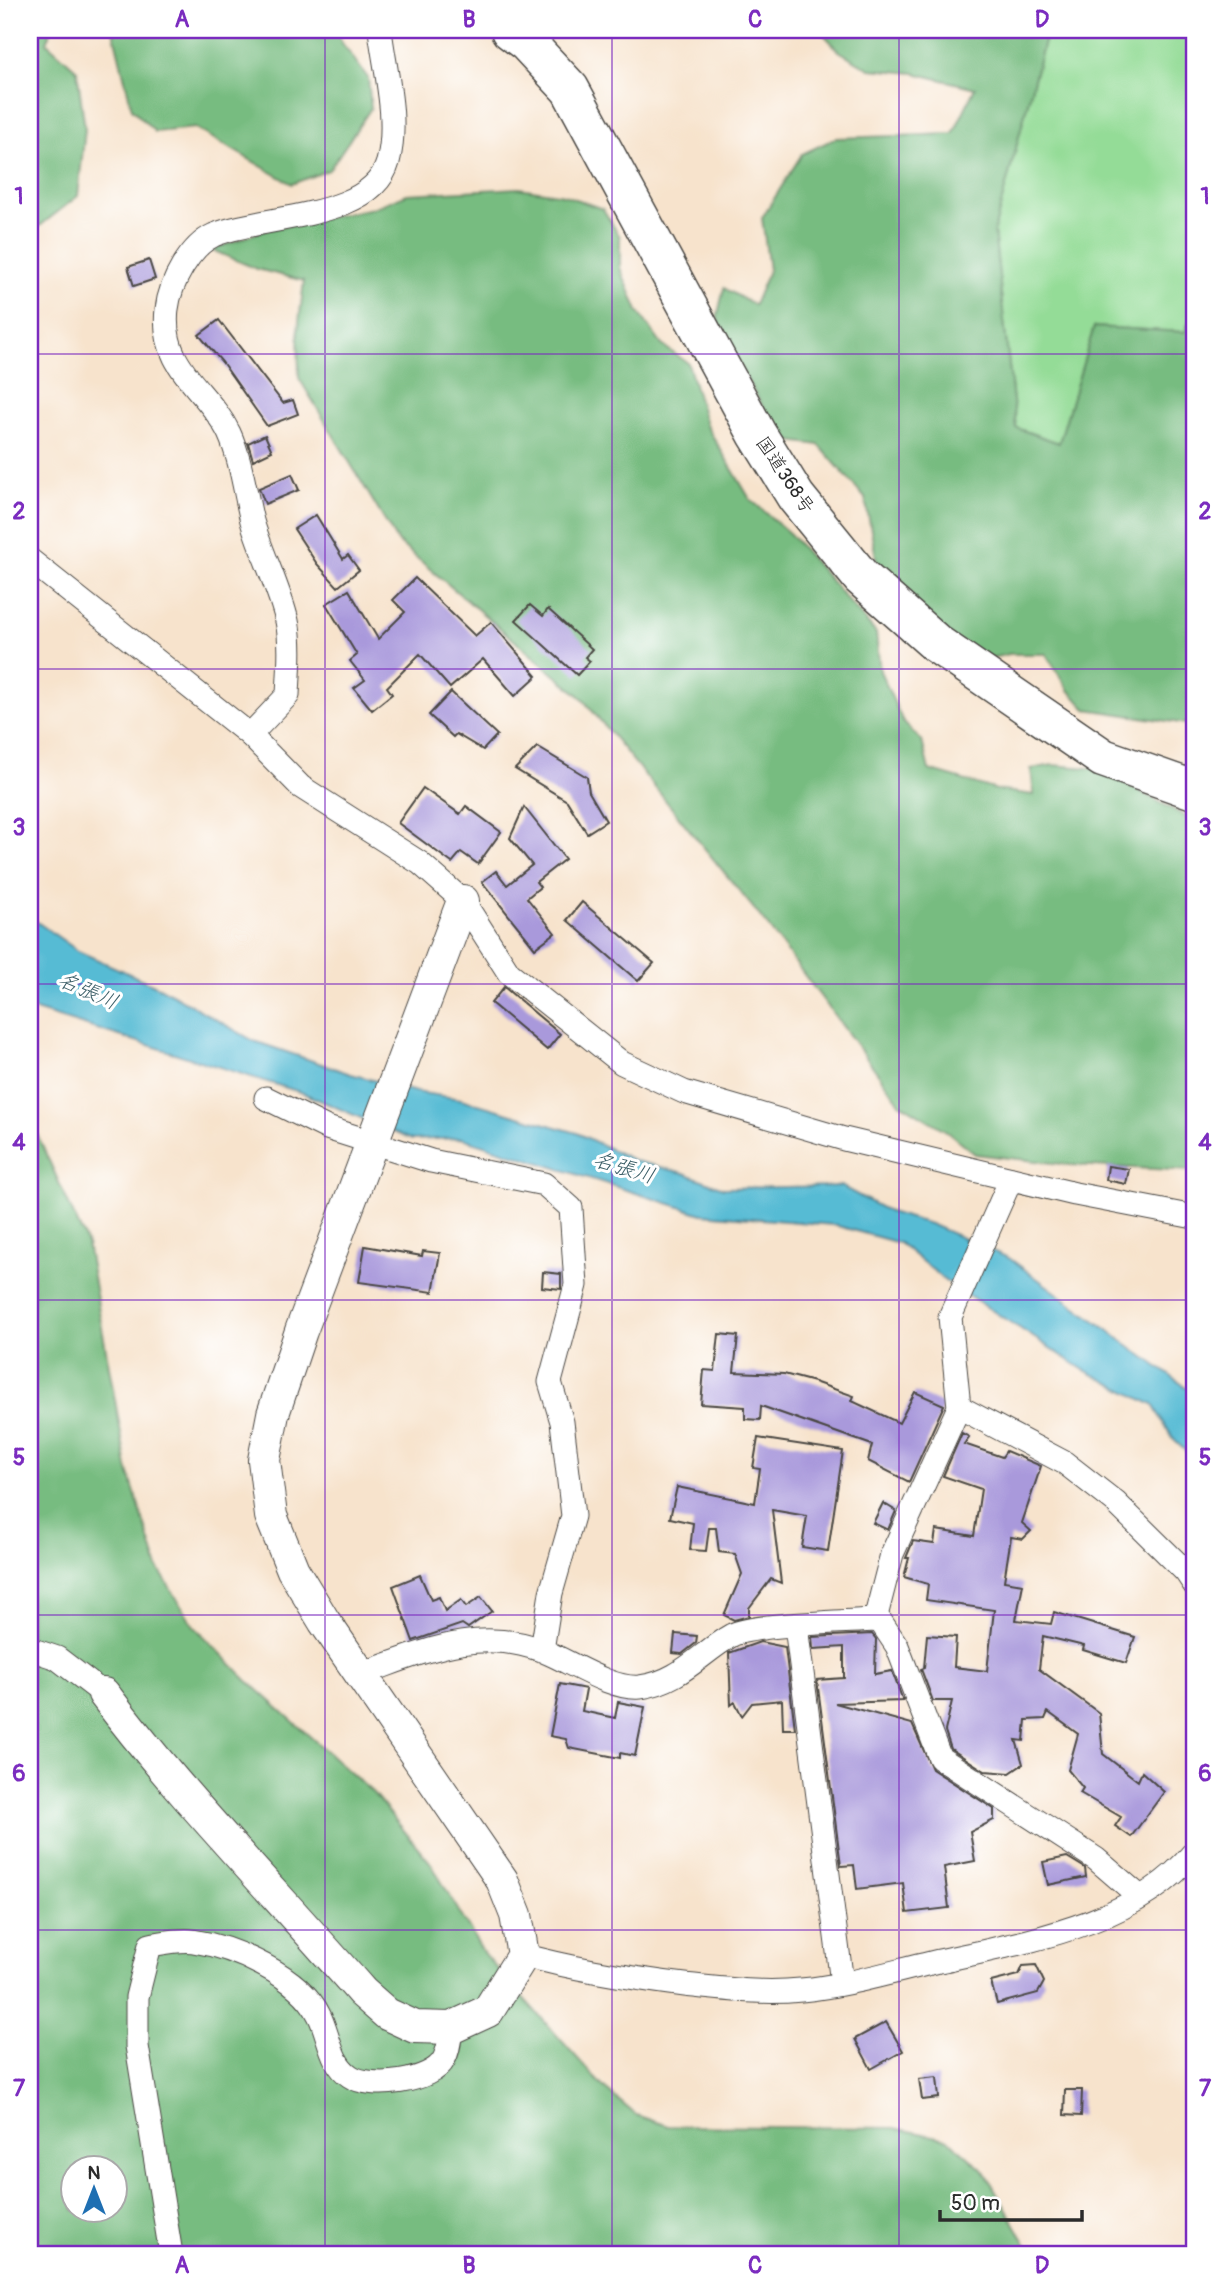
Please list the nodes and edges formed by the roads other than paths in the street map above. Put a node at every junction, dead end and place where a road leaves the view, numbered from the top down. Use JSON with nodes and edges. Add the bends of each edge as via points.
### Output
{"nodes":[{"id":1,"x":380,"y":30,"type":"edge"},
{"id":2,"x":510,"y":30,"type":"edge"},
{"id":3,"x":30,"y":560,"type":"edge"},
{"id":4,"x":250,"y":735,"type":"junction"},
{"id":5,"x":1194,"y":790,"type":"edge"},
{"id":6,"x":463,"y":901,"type":"junction"},
{"id":7,"x":266,"y":1098,"type":"dead end"},
{"id":8,"x":373,"y":1142,"type":"junction"},
{"id":9,"x":1011,"y":1179,"type":"junction"},
{"id":10,"x":1194,"y":1217,"type":"edge"},
{"id":11,"x":958,"y":1407,"type":"junction"},
{"id":12,"x":1194,"y":1584,"type":"edge"},
{"id":13,"x":876,"y":1620,"type":"junction"},
{"id":14,"x":796,"y":1626,"type":"junction"},
{"id":15,"x":30,"y":1649,"type":"edge"},
{"id":16,"x":542,"y":1650,"type":"junction"},
{"id":17,"x":361,"y":1674,"type":"junction"},
{"id":18,"x":104,"y":1694,"type":"joint"},
{"id":19,"x":1194,"y":1852,"type":"edge"},
{"id":20,"x":1140,"y":1897,"type":"junction"},
{"id":21,"x":523,"y":1955,"type":"junction"},
{"id":22,"x":842,"y":1983,"type":"junction"},
{"id":23,"x":451,"y":2028,"type":"junction"},
{"id":24,"x":171,"y":2254,"type":"edge"}],
"edges":[{"from":1,"to":4,"type":"street","via":[[392,133],[387,164],[370,191],[329,208],[213,236],[176,277],[167,309],[169,345],[187,378],[229,433],[261,554],[287,622],[288,695]]},
{"from":2,"to":5,"type":"highway","name":"国道368号","via":[[570,89],[757,434],[796,496],[861,576],[937,644],[1103,758]]},
{"from":3,"to":4,"type":"street"},
{"from":4,"to":6,"type":"street","via":[[301,787],[420,863]]},
{"from":6,"to":8,"type":"street"},
{"from":6,"to":9,"type":"street","via":[[509,973],[622,1063],[684,1092],[844,1139]]},
{"from":7,"to":8,"type":"street","via":[[327,1128]]},
{"from":8,"to":16,"type":"street","via":[[431,1161],[544,1184],[571,1208],[576,1285],[550,1382],[562,1422],[572,1516],[551,1592]]},
{"from":8,"to":17,"type":"street","via":[[301,1331],[273,1414],[264,1460],[271,1516],[293,1570]]},
{"from":9,"to":10,"type":"street"},
{"from":9,"to":11,"type":"street","via":[[950,1317]]},
{"from":11,"to":12,"type":"street","via":[[1065,1463],[1115,1502]]},
{"from":11,"to":13,"type":"street","via":[[892,1555]]},
{"from":13,"to":14,"type":"street"},
{"from":13,"to":20,"type":"street","via":[[897,1646],[940,1758],[1096,1859]]},
{"from":14,"to":16,"type":"street","via":[[734,1634],[680,1675],[639,1687],[588,1675]]},
{"from":14,"to":22,"type":"street"},
{"from":15,"to":18,"type":"street","via":[[57,1658]]},
{"from":16,"to":17,"type":"street","via":[[497,1638],[453,1643]]},
{"from":17,"to":21,"type":"street","via":[[502,1880],[516,1915]]},
{"from":18,"to":23,"type":"street","via":[[154,1759],[362,1992],[387,2014],[415,2027]]},
{"from":19,"to":20,"type":"street","via":[[1178,1872]]},
{"from":20,"to":22,"type":"street","via":[[1065,1931]]},
{"from":21,"to":22,"type":"street","via":[[582,1971],[732,1990],[800,1991]]},
{"from":21,"to":23,"type":"street","via":[[488,2011]]},
{"from":23,"to":24,"type":"street","via":[[444,2061],[430,2073],[374,2083],[351,2077],[337,2061],[319,2013],[291,1984],[258,1960],[191,1940],[150,1945],[137,1997],[137,2046]]}]}
